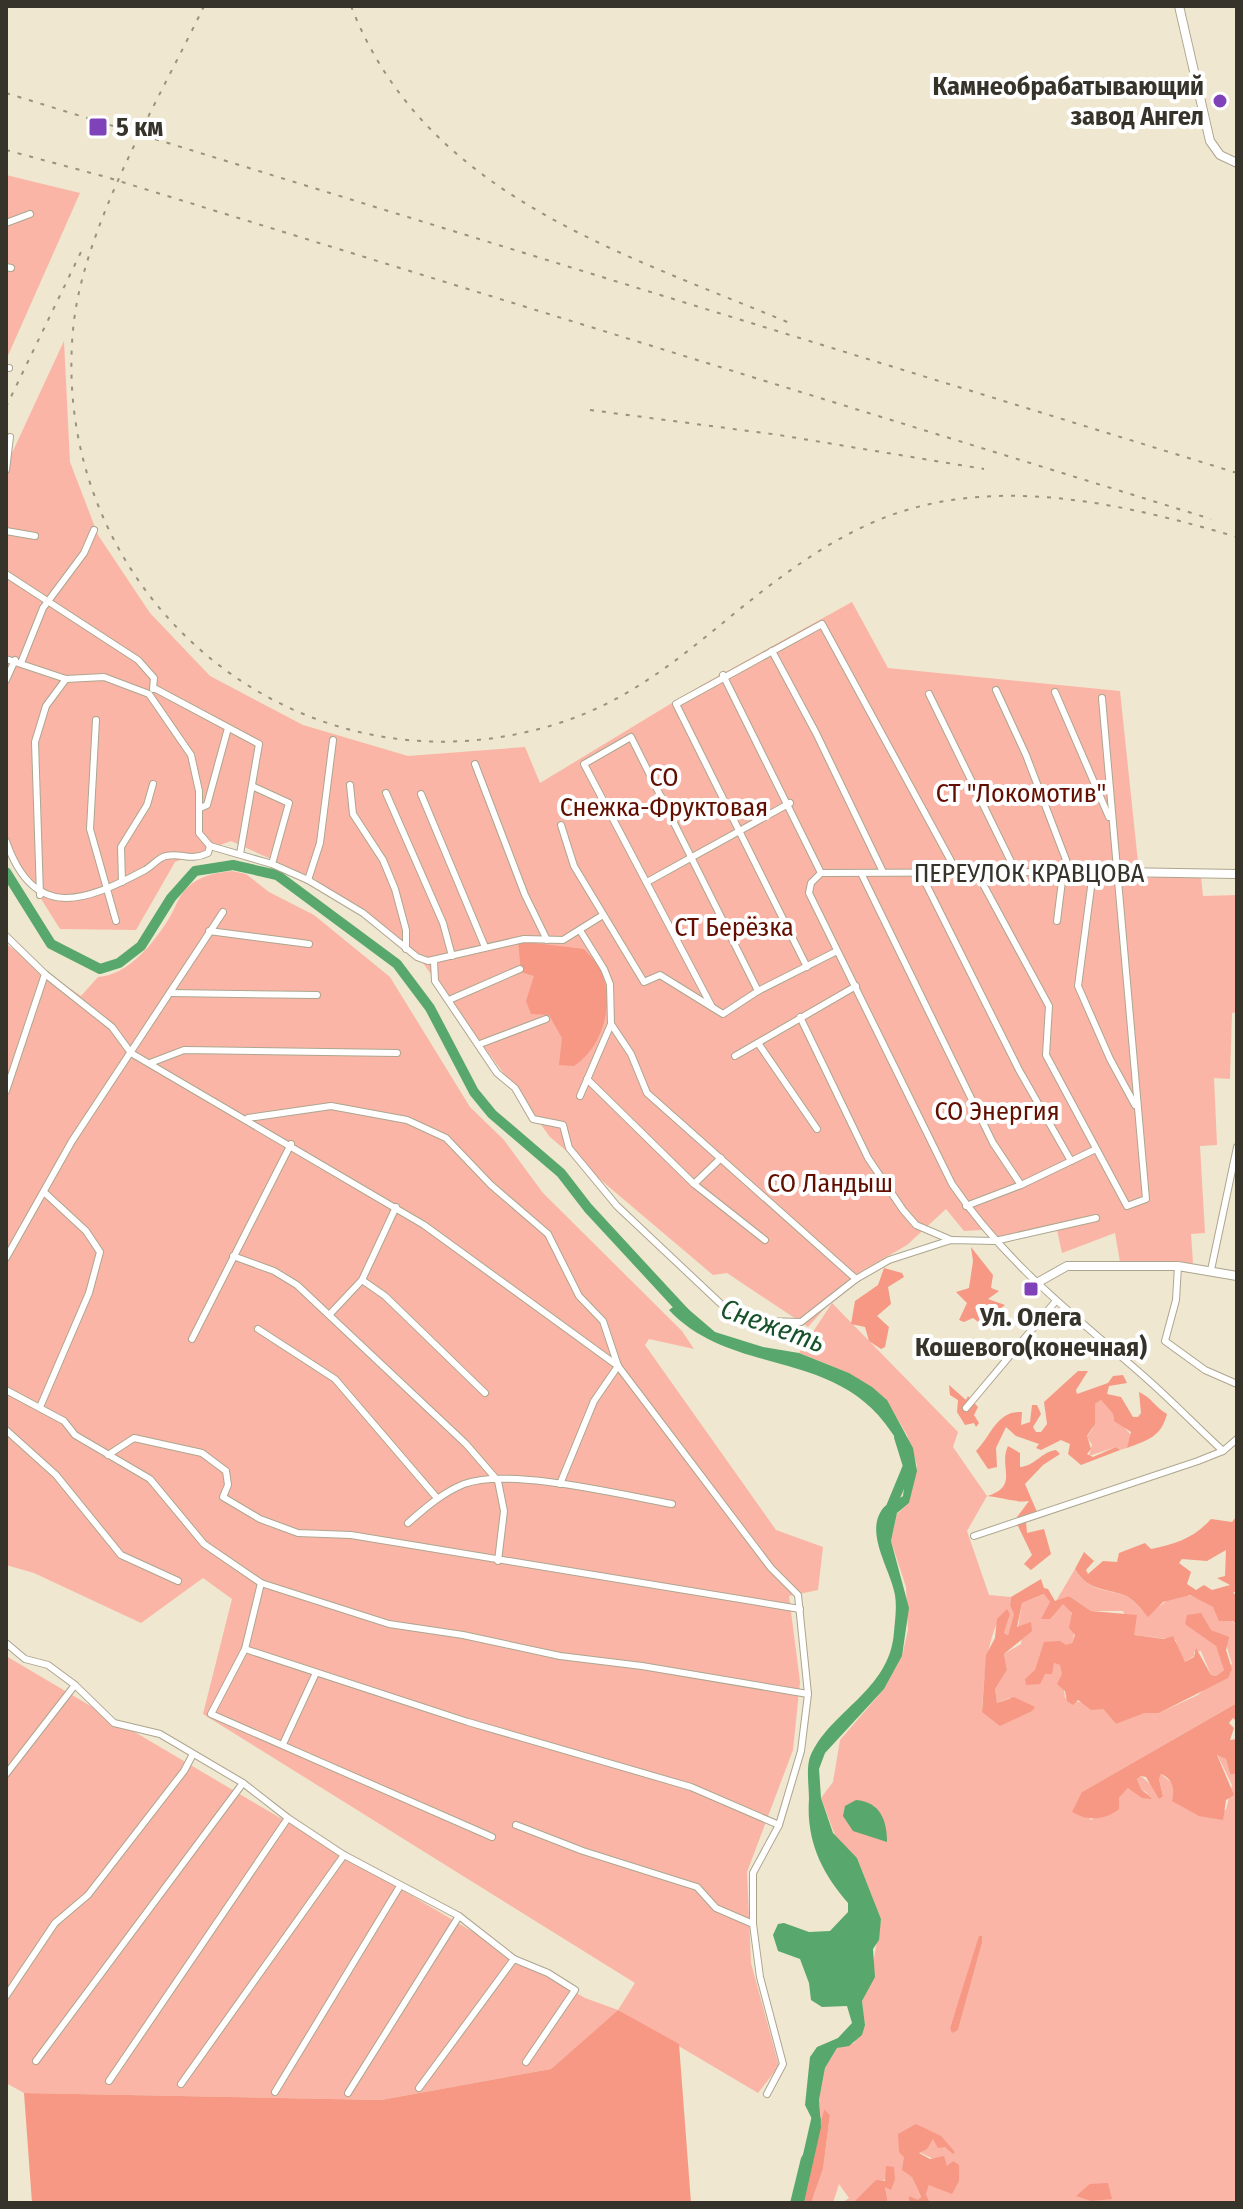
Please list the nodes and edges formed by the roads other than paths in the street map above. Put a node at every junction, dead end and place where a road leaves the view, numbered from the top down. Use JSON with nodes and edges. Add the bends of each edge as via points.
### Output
{"nodes":[{"id":1,"x":1179,"y":6,"type":"edge"},
{"id":2,"x":1237,"y":163,"type":"edge"},
{"id":3,"x":30,"y":214,"type":"dead end"},
{"id":4,"x":7,"y":222,"type":"edge"},
{"id":5,"x":10,"y":437,"type":"dead end"},
{"id":6,"x":6,"y":470,"type":"edge"},
{"id":7,"x":94,"y":530,"type":"dead end"},
{"id":8,"x":6,"y":531,"type":"edge"},
{"id":9,"x":35,"y":536,"type":"dead end"},
{"id":10,"x":7,"y":577,"type":"edge"},
{"id":11,"x":48,"y":602,"type":"junction"},
{"id":12,"x":772,"y":651,"type":"junction"},
{"id":13,"x":6,"y":659,"type":"edge"},
{"id":14,"x":18,"y":661,"type":"junction"},
{"id":15,"x":723,"y":675,"type":"junction"},
{"id":16,"x":66,"y":679,"type":"junction"},
{"id":17,"x":6,"y":680,"type":"edge"},
{"id":18,"x":996,"y":690,"type":"dead end"},
{"id":19,"x":151,"y":691,"type":"junction"},
{"id":20,"x":1055,"y":692,"type":"dead end"},
{"id":21,"x":929,"y":694,"type":"dead end"},
{"id":22,"x":1102,"y":698,"type":"dead end"},
{"id":23,"x":96,"y":720,"type":"dead end"},
{"id":24,"x":228,"y":728,"type":"junction"},
{"id":25,"x":333,"y":740,"type":"dead end"},
{"id":26,"x":475,"y":764,"type":"dead end"},
{"id":27,"x":153,"y":784,"type":"dead end"},
{"id":28,"x":350,"y":785,"type":"dead end"},
{"id":29,"x":254,"y":787,"type":"junction"},
{"id":30,"x":386,"y":793,"type":"dead end"},
{"id":31,"x":421,"y":794,"type":"dead end"},
{"id":32,"x":790,"y":803,"type":"junction"},
{"id":33,"x":200,"y":808,"type":"junction"},
{"id":34,"x":1113,"y":824,"type":"junction"},
{"id":35,"x":561,"y":825,"type":"dead end"},
{"id":36,"x":741,"y":831,"type":"junction"},
{"id":37,"x":6,"y":841,"type":"edge"},
{"id":38,"x":210,"y":846,"type":"junction"},
{"id":39,"x":240,"y":854,"type":"junction"},
{"id":40,"x":693,"y":857,"type":"junction"},
{"id":41,"x":272,"y":864,"type":"junction"},
{"id":42,"x":883,"y":872,"type":"junction"},
{"id":43,"x":957,"y":872,"type":"junction"},
{"id":44,"x":1016,"y":872,"type":"junction"},
{"id":45,"x":1093,"y":872,"type":"junction"},
{"id":46,"x":1118,"y":872,"type":"junction"},
{"id":47,"x":821,"y":873,"type":"junction"},
{"id":48,"x":861,"y":873,"type":"junction"},
{"id":49,"x":977,"y":873,"type":"junction"},
{"id":50,"x":1063,"y":873,"type":"junction"},
{"id":51,"x":1071,"y":873,"type":"junction"},
{"id":52,"x":921,"y":874,"type":"junction"},
{"id":53,"x":1237,"y":874,"type":"edge"},
{"id":54,"x":308,"y":880,"type":"junction"},
{"id":55,"x":122,"y":882,"type":"junction"},
{"id":56,"x":647,"y":882,"type":"junction"},
{"id":57,"x":107,"y":889,"type":"junction"},
{"id":58,"x":40,"y":895,"type":"junction"},
{"id":59,"x":223,"y":912,"type":"dead end"},
{"id":60,"x":603,"y":915,"type":"junction"},
{"id":61,"x":116,"y":921,"type":"dead end"},
{"id":62,"x":1057,"y":921,"type":"dead end"},
{"id":63,"x":209,"y":931,"type":"junction"},
{"id":64,"x":581,"y":932,"type":"junction"},
{"id":65,"x":6,"y":936,"type":"edge"},
{"id":66,"x":547,"y":940,"type":"junction"},
{"id":67,"x":309,"y":944,"type":"dead end"},
{"id":68,"x":485,"y":947,"type":"junction"},
{"id":69,"x":406,"y":949,"type":"junction"},
{"id":70,"x":837,"y":951,"type":"junction"},
{"id":71,"x":452,"y":956,"type":"junction"},
{"id":72,"x":434,"y":961,"type":"junction"},
{"id":73,"x":807,"y":967,"type":"junction"},
{"id":74,"x":520,"y":969,"type":"dead end"},
{"id":75,"x":45,"y":974,"type":"junction"},
{"id":76,"x":856,"y":986,"type":"junction"},
{"id":77,"x":758,"y":991,"type":"junction"},
{"id":78,"x":170,"y":993,"type":"junction"},
{"id":79,"x":317,"y":995,"type":"dead end"},
{"id":80,"x":449,"y":1000,"type":"junction"},
{"id":81,"x":712,"y":1007,"type":"junction"},
{"id":82,"x":800,"y":1017,"type":"junction"},
{"id":83,"x":546,"y":1019,"type":"dead end"},
{"id":84,"x":611,"y":1024,"type":"junction"},
{"id":85,"x":758,"y":1043,"type":"junction"},
{"id":86,"x":480,"y":1044,"type":"junction"},
{"id":87,"x":131,"y":1053,"type":"junction"},
{"id":88,"x":397,"y":1053,"type":"dead end"},
{"id":89,"x":735,"y":1056,"type":"dead end"},
{"id":90,"x":150,"y":1063,"type":"junction"},
{"id":91,"x":587,"y":1079,"type":"junction"},
{"id":92,"x":6,"y":1091,"type":"edge"},
{"id":93,"x":580,"y":1096,"type":"dead end"},
{"id":94,"x":1137,"y":1108,"type":"junction"},
{"id":95,"x":248,"y":1118,"type":"junction"},
{"id":96,"x":817,"y":1129,"type":"dead end"},
{"id":97,"x":291,"y":1144,"type":"junction"},
{"id":98,"x":1237,"y":1147,"type":"edge"},
{"id":99,"x":1096,"y":1149,"type":"junction"},
{"id":100,"x":721,"y":1158,"type":"junction"},
{"id":101,"x":1071,"y":1161,"type":"junction"},
{"id":102,"x":694,"y":1184,"type":"junction"},
{"id":103,"x":1021,"y":1185,"type":"junction"},
{"id":104,"x":45,"y":1193,"type":"junction"},
{"id":105,"x":966,"y":1206,"type":"junction"},
{"id":106,"x":396,"y":1207,"type":"junction"},
{"id":107,"x":1096,"y":1218,"type":"dead end"},
{"id":108,"x":765,"y":1240,"type":"dead end"},
{"id":109,"x":951,"y":1240,"type":"junction"},
{"id":110,"x":995,"y":1241,"type":"junction"},
{"id":111,"x":233,"y":1256,"type":"junction"},
{"id":112,"x":6,"y":1258,"type":"edge"},
{"id":113,"x":1178,"y":1266,"type":"junction"},
{"id":114,"x":1211,"y":1270,"type":"junction"},
{"id":115,"x":1237,"y":1276,"type":"edge"},
{"id":116,"x":856,"y":1279,"type":"junction"},
{"id":117,"x":362,"y":1280,"type":"junction"},
{"id":118,"x":1035,"y":1284,"type":"junction"},
{"id":119,"x":1055,"y":1302,"type":"junction"},
{"id":120,"x":330,"y":1314,"type":"junction"},
{"id":121,"x":258,"y":1329,"type":"dead end"},
{"id":122,"x":192,"y":1339,"type":"dead end"},
{"id":123,"x":618,"y":1366,"type":"junction"},
{"id":124,"x":1237,"y":1384,"type":"edge"},
{"id":125,"x":6,"y":1390,"type":"edge"},
{"id":126,"x":485,"y":1393,"type":"dead end"},
{"id":127,"x":40,"y":1407,"type":"junction"},
{"id":128,"x":966,"y":1408,"type":"dead end"},
{"id":129,"x":6,"y":1430,"type":"edge"},
{"id":130,"x":1237,"y":1439,"type":"edge"},
{"id":131,"x":1223,"y":1451,"type":"junction"},
{"id":132,"x":108,"y":1455,"type":"junction"},
{"id":133,"x":498,"y":1481,"type":"junction"},
{"id":134,"x":560,"y":1484,"type":"junction"},
{"id":135,"x":437,"y":1498,"type":"junction"},
{"id":136,"x":672,"y":1504,"type":"dead end"},
{"id":137,"x":408,"y":1523,"type":"dead end"},
{"id":138,"x":974,"y":1536,"type":"dead end"},
{"id":139,"x":498,"y":1561,"type":"junction"},
{"id":140,"x":178,"y":1581,"type":"dead end"},
{"id":141,"x":261,"y":1583,"type":"junction"},
{"id":142,"x":800,"y":1609,"type":"junction"},
{"id":143,"x":6,"y":1643,"type":"edge"},
{"id":144,"x":245,"y":1649,"type":"junction"},
{"id":145,"x":315,"y":1675,"type":"junction"},
{"id":146,"x":75,"y":1685,"type":"junction"},
{"id":147,"x":808,"y":1694,"type":"junction"},
{"id":148,"x":283,"y":1744,"type":"junction"},
{"id":149,"x":192,"y":1756,"type":"junction"},
{"id":150,"x":6,"y":1774,"type":"edge"},
{"id":151,"x":243,"y":1783,"type":"junction"},
{"id":152,"x":288,"y":1818,"type":"junction"},
{"id":153,"x":516,"y":1825,"type":"dead end"},
{"id":154,"x":779,"y":1825,"type":"junction"},
{"id":155,"x":492,"y":1837,"type":"dead end"},
{"id":156,"x":344,"y":1855,"type":"junction"},
{"id":157,"x":400,"y":1886,"type":"junction"},
{"id":158,"x":459,"y":1916,"type":"junction"},
{"id":159,"x":753,"y":1924,"type":"junction"},
{"id":160,"x":514,"y":1959,"type":"junction"},
{"id":161,"x":6,"y":1996,"type":"edge"},
{"id":162,"x":36,"y":2061,"type":"dead end"},
{"id":163,"x":526,"y":2062,"type":"dead end"},
{"id":164,"x":109,"y":2081,"type":"dead end"},
{"id":165,"x":181,"y":2084,"type":"dead end"},
{"id":166,"x":419,"y":2088,"type":"dead end"},
{"id":167,"x":275,"y":2092,"type":"dead end"},
{"id":168,"x":348,"y":2093,"type":"dead end"},
{"id":169,"x":767,"y":2094,"type":"dead end"}],
"edges":[{"from":1,"to":2,"type":"street","via":[[1210,141],[1220,155]]},
{"from":3,"to":4,"type":"street"},
{"from":5,"to":6,"type":"street"},
{"from":7,"to":11,"type":"street"},
{"from":8,"to":9,"type":"street"},
{"from":10,"to":11,"type":"street"},
{"from":11,"to":14,"type":"street"},
{"from":11,"to":19,"type":"street","via":[[138,660],[154,678]]},
{"from":12,"to":15,"type":"street"},
{"from":12,"to":42,"type":"street"},
{"from":12,"to":43,"type":"street","via":[[822,624]]},
{"from":13,"to":14,"type":"street"},
{"from":14,"to":16,"type":"street"},
{"from":14,"to":17,"type":"street"},
{"from":15,"to":32,"type":"street"},
{"from":15,"to":36,"type":"street","via":[[676,704]]},
{"from":16,"to":19,"type":"street","via":[[104,677]]},
{"from":16,"to":58,"type":"street","via":[[46,706],[35,742]]},
{"from":18,"to":51,"type":"street"},
{"from":19,"to":24,"type":"street"},
{"from":19,"to":33,"type":"street","via":[[191,755]]},
{"from":20,"to":34,"type":"street"},
{"from":21,"to":44,"type":"street"},
{"from":22,"to":34,"type":"street"},
{"from":23,"to":57,"type":"street","via":[[90,829]]},
{"from":24,"to":29,"type":"street","via":[[259,744]]},
{"from":24,"to":33,"type":"street","via":[[207,805]]},
{"from":25,"to":54,"type":"street","via":[[320,843]]},
{"from":26,"to":66,"type":"street"},
{"from":27,"to":55,"type":"street","via":[[147,805],[121,847]]},
{"from":28,"to":69,"type":"street","via":[[353,814],[395,889]]},
{"from":29,"to":39,"type":"street"},
{"from":29,"to":41,"type":"street","via":[[289,803]]},
{"from":30,"to":71,"type":"street","via":[[443,923]]},
{"from":31,"to":68,"type":"street"},
{"from":32,"to":36,"type":"street"},
{"from":32,"to":47,"type":"street"},
{"from":33,"to":38,"type":"street","via":[[199,833]]},
{"from":34,"to":46,"type":"street"},
{"from":35,"to":60,"type":"street","via":[[574,866]]},
{"from":36,"to":40,"type":"street"},
{"from":36,"to":73,"type":"street"},
{"from":37,"to":58,"type":"street"},
{"from":38,"to":39,"type":"street"},
{"from":38,"to":55,"type":"street","via":[[195,859],[166,856]]},
{"from":39,"to":41,"type":"street"},
{"from":40,"to":56,"type":"street"},
{"from":40,"to":56,"type":"street","via":[[631,737],[584,764]]},
{"from":40,"to":77,"type":"street"},
{"from":41,"to":54,"type":"street"},
{"from":42,"to":48,"type":"street","name":"ПЕРЕУЛОК КРАВЦОВА"},
{"from":42,"to":52,"type":"street","name":"ПЕРЕУЛОК КРАВЦОВА"},
{"from":43,"to":49,"type":"street","name":"ПЕРЕУЛОК КРАВЦОВА"},
{"from":43,"to":52,"type":"street","name":"ПЕРЕУЛОК КРАВЦОВА"},
{"from":44,"to":49,"type":"street","name":"ПЕРЕУЛОК КРАВЦОВА"},
{"from":44,"to":50,"type":"street","name":"ПЕРЕУЛОК КРАВЦОВА"},
{"from":45,"to":46,"type":"street","name":"ПЕРЕУЛОК КРАВЦОВА"},
{"from":45,"to":51,"type":"street","name":"ПЕРЕУЛОК КРАВЦОВА"},
{"from":45,"to":94,"type":"street","via":[[1078,986]]},
{"from":46,"to":53,"type":"street","name":"ПЕРЕУЛОК КРАВЦОВА"},
{"from":46,"to":94,"type":"street"},
{"from":47,"to":48,"type":"street","name":"ПЕРЕУЛОК КРАВЦОВА"},
{"from":47,"to":70,"type":"street","via":[[809,893]]},
{"from":48,"to":103,"type":"street","via":[[993,1143]]},
{"from":49,"to":99,"type":"street","via":[[1049,1006],[1046,1055]]},
{"from":50,"to":51,"type":"street","name":"ПЕРЕУЛОК КРАВЦОВА"},
{"from":50,"to":62,"type":"street"},
{"from":52,"to":101,"type":"street"},
{"from":54,"to":69,"type":"street","via":[[363,913]]},
{"from":55,"to":57,"type":"street"},
{"from":56,"to":81,"type":"street"},
{"from":57,"to":58,"type":"street","via":[[74,899]]},
{"from":57,"to":61,"type":"street"},
{"from":59,"to":63,"type":"street"},
{"from":60,"to":64,"type":"street"},
{"from":60,"to":81,"type":"street","via":[[644,982],[660,975]]},
{"from":63,"to":67,"type":"street"},
{"from":63,"to":78,"type":"street"},
{"from":64,"to":66,"type":"street"},
{"from":64,"to":84,"type":"street","via":[[610,984]]},
{"from":65,"to":75,"type":"street"},
{"from":66,"to":68,"type":"street"},
{"from":68,"to":71,"type":"street"},
{"from":69,"to":72,"type":"street"},
{"from":70,"to":73,"type":"street"},
{"from":70,"to":76,"type":"street"},
{"from":71,"to":72,"type":"street"},
{"from":72,"to":80,"type":"street","via":[[435,981]]},
{"from":73,"to":77,"type":"street"},
{"from":74,"to":80,"type":"street"},
{"from":75,"to":87,"type":"street","via":[[112,1027]]},
{"from":75,"to":92,"type":"street"},
{"from":76,"to":82,"type":"street"},
{"from":76,"to":105,"type":"street"},
{"from":77,"to":81,"type":"street","via":[[723,1014]]},
{"from":78,"to":79,"type":"street"},
{"from":78,"to":87,"type":"street"},
{"from":80,"to":86,"type":"street"},
{"from":82,"to":85,"type":"street"},
{"from":82,"to":109,"type":"street","via":[[868,1158],[903,1210],[916,1225]]},
{"from":83,"to":86,"type":"street"},
{"from":84,"to":91,"type":"street"},
{"from":84,"to":100,"type":"street","via":[[647,1093]]},
{"from":85,"to":89,"type":"street"},
{"from":85,"to":96,"type":"street"},
{"from":86,"to":116,"type":"street","via":[[533,1119],[563,1125],[569,1148],[617,1206],[721,1304],[760,1321],[801,1322]]},
{"from":87,"to":90,"type":"street"},
{"from":87,"to":104,"type":"street","via":[[72,1141]]},
{"from":88,"to":90,"type":"street","via":[[184,1050]]},
{"from":90,"to":95,"type":"street"},
{"from":91,"to":93,"type":"street"},
{"from":91,"to":102,"type":"street"},
{"from":94,"to":99,"type":"street","via":[[1146,1199],[1127,1206]]},
{"from":95,"to":97,"type":"street"},
{"from":95,"to":123,"type":"street","via":[[331,1106],[407,1120],[446,1138],[548,1234],[579,1296],[603,1321]]},
{"from":97,"to":106,"type":"street"},
{"from":97,"to":111,"type":"street"},
{"from":98,"to":114,"type":"street"},
{"from":99,"to":101,"type":"street"},
{"from":100,"to":102,"type":"street"},
{"from":100,"to":116,"type":"street"},
{"from":101,"to":103,"type":"street"},
{"from":102,"to":108,"type":"street"},
{"from":103,"to":105,"type":"street"},
{"from":104,"to":112,"type":"street"},
{"from":104,"to":127,"type":"street","via":[[86,1231],[100,1252],[89,1293]]},
{"from":105,"to":110,"type":"street"},
{"from":106,"to":117,"type":"street"},
{"from":106,"to":123,"type":"street"},
{"from":107,"to":110,"type":"street"},
{"from":109,"to":110,"type":"street"},
{"from":109,"to":116,"type":"street","via":[[889,1260]]},
{"from":110,"to":118,"type":"street"},
{"from":111,"to":120,"type":"street","via":[[274,1271]]},
{"from":111,"to":122,"type":"street"},
{"from":113,"to":114,"type":"street"},
{"from":113,"to":118,"type":"street","via":[[1067,1266]]},
{"from":113,"to":124,"type":"street","via":[[1165,1341],[1205,1370]]},
{"from":114,"to":115,"type":"street"},
{"from":117,"to":120,"type":"street"},
{"from":117,"to":126,"type":"street"},
{"from":118,"to":119,"type":"street"},
{"from":119,"to":128,"type":"street"},
{"from":119,"to":131,"type":"street"},
{"from":120,"to":133,"type":"street"},
{"from":121,"to":135,"type":"street","via":[[335,1379]]},
{"from":123,"to":134,"type":"street","via":[[594,1401]]},
{"from":123,"to":142,"type":"street","via":[[771,1568],[798,1595]]},
{"from":125,"to":127,"type":"street"},
{"from":127,"to":132,"type":"street"},
{"from":129,"to":140,"type":"street","via":[[47,1465],[121,1555]]},
{"from":130,"to":131,"type":"street"},
{"from":131,"to":138,"type":"street"},
{"from":132,"to":139,"type":"street","via":[[134,1438],[166,1442],[202,1453],[226,1471],[223,1497],[298,1533],[351,1535]]},
{"from":132,"to":141,"type":"street","via":[[150,1479],[204,1544]]},
{"from":133,"to":134,"type":"street"},
{"from":133,"to":135,"type":"street","via":[[466,1483]]},
{"from":133,"to":139,"type":"street","via":[[504,1511]]},
{"from":134,"to":136,"type":"street"},
{"from":135,"to":137,"type":"street"},
{"from":139,"to":142,"type":"street"},
{"from":141,"to":144,"type":"street"},
{"from":141,"to":147,"type":"street","via":[[389,1624]]},
{"from":142,"to":147,"type":"street"},
{"from":143,"to":146,"type":"street"},
{"from":144,"to":145,"type":"street"},
{"from":144,"to":148,"type":"street","via":[[211,1714]]},
{"from":145,"to":148,"type":"street"},
{"from":145,"to":154,"type":"street","via":[[691,1787]]},
{"from":146,"to":149,"type":"street","via":[[114,1723],[160,1734]]},
{"from":146,"to":150,"type":"street"},
{"from":147,"to":154,"type":"street","via":[[801,1751]]},
{"from":148,"to":155,"type":"street"},
{"from":149,"to":151,"type":"street"},
{"from":149,"to":161,"type":"street","via":[[88,1895],[55,1923]]},
{"from":151,"to":152,"type":"street"},
{"from":151,"to":162,"type":"street"},
{"from":152,"to":156,"type":"street"},
{"from":152,"to":164,"type":"street"},
{"from":153,"to":159,"type":"street","via":[[697,1887],[716,1908]]},
{"from":154,"to":159,"type":"street","via":[[753,1873]]},
{"from":156,"to":157,"type":"street"},
{"from":156,"to":165,"type":"street"},
{"from":157,"to":158,"type":"street"},
{"from":157,"to":167,"type":"street"},
{"from":158,"to":160,"type":"street"},
{"from":158,"to":168,"type":"street"},
{"from":159,"to":169,"type":"street","via":[[760,1977],[783,2064]]},
{"from":160,"to":163,"type":"street","via":[[575,1990]]},
{"from":160,"to":166,"type":"street"}]}
